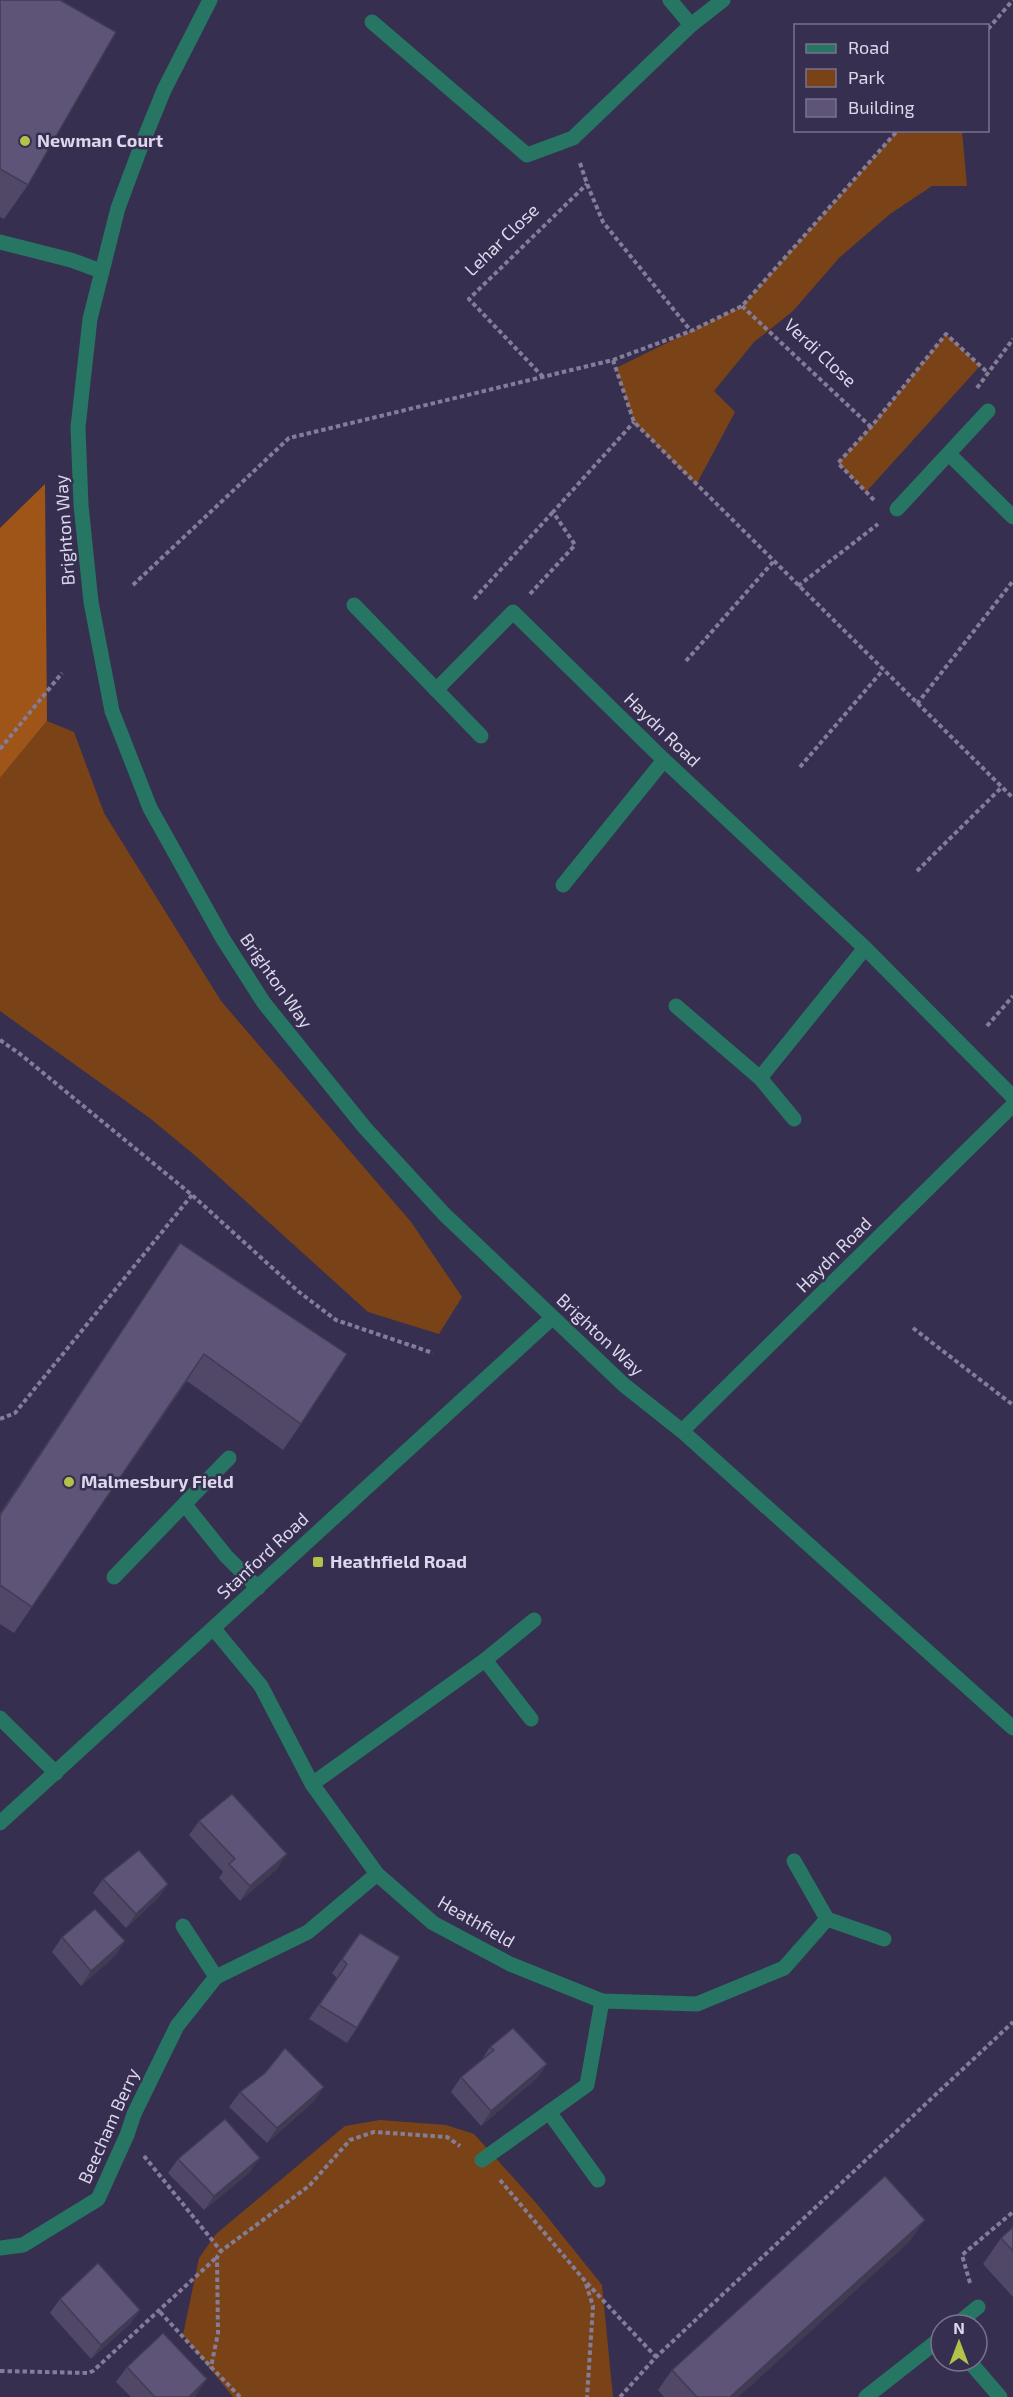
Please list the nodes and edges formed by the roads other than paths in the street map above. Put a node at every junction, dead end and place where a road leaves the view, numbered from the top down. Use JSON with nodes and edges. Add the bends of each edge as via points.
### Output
{"nodes":[{"id":1,"x":210,"y":0,"type":"edge"},
{"id":2,"x":670,"y":0,"type":"edge"},
{"id":3,"x":723,"y":0,"type":"edge"},
{"id":4,"x":372,"y":22,"type":"dead end"},
{"id":5,"x":691,"y":25,"type":"junction"},
{"id":6,"x":0,"y":242,"type":"edge"},
{"id":7,"x":101,"y":271,"type":"junction"},
{"id":8,"x":988,"y":411,"type":"road end"},
{"id":9,"x":950,"y":455,"type":"junction"},
{"id":10,"x":893,"y":513,"type":"road end"},
{"id":11,"x":1013,"y":517,"type":"edge"},
{"id":12,"x":354,"y":605,"type":"dead end"},
{"id":13,"x":436,"y":690,"type":"junction"},
{"id":14,"x":482,"y":736,"type":"dead end"},
{"id":15,"x":664,"y":760,"type":"junction"},
{"id":16,"x":563,"y":885,"type":"dead end"},
{"id":17,"x":865,"y":948,"type":"junction"},
{"id":18,"x":676,"y":1006,"type":"dead end"},
{"id":19,"x":760,"y":1078,"type":"junction"},
{"id":20,"x":1013,"y":1097,"type":"edge"},
{"id":21,"x":1013,"y":1106,"type":"edge"},
{"id":22,"x":794,"y":1119,"type":"dead end"},
{"id":23,"x":552,"y":1318,"type":"junction"},
{"id":24,"x":682,"y":1431,"type":"junction"},
{"id":25,"x":230,"y":1458,"type":"dead end"},
{"id":26,"x":185,"y":1505,"type":"junction"},
{"id":27,"x":114,"y":1577,"type":"dead end"},
{"id":28,"x":258,"y":1588,"type":"junction"},
{"id":29,"x":534,"y":1620,"type":"dead end"},
{"id":30,"x":214,"y":1629,"type":"junction"},
{"id":31,"x":485,"y":1660,"type":"junction"},
{"id":32,"x":0,"y":1718,"type":"edge"},
{"id":33,"x":531,"y":1719,"type":"dead end"},
{"id":34,"x":1013,"y":1728,"type":"edge"},
{"id":35,"x":56,"y":1773,"type":"junction"},
{"id":36,"x":312,"y":1784,"type":"junction"},
{"id":37,"x":0,"y":1823,"type":"edge"},
{"id":38,"x":794,"y":1861,"type":"dead end"},
{"id":39,"x":377,"y":1875,"type":"junction"},
{"id":40,"x":827,"y":1919,"type":"junction"},
{"id":41,"x":183,"y":1926,"type":"dead end"},
{"id":42,"x":884,"y":1938,"type":"dead end"},
{"id":43,"x":216,"y":1977,"type":"junction"},
{"id":44,"x":602,"y":2001,"type":"junction"},
{"id":45,"x":549,"y":2112,"type":"junction"},
{"id":46,"x":482,"y":2160,"type":"road end"},
{"id":47,"x":598,"y":2180,"type":"dead end"},
{"id":48,"x":0,"y":2248,"type":"edge"},
{"id":49,"x":978,"y":2307,"type":"dead end"},
{"id":50,"x":971,"y":2313,"type":"edge"},
{"id":51,"x":929,"y":2347,"type":"edge"},
{"id":52,"x":979,"y":2373,"type":"edge"},
{"id":53,"x":866,"y":2397,"type":"edge"},
{"id":54,"x":1000,"y":2397,"type":"edge"}],
"edges":[{"from":1,"to":7,"type":"street","name":"Brighton Way","via":[[144,139],[118,208]]},
{"from":2,"to":5,"type":"street"},
{"from":3,"to":5,"type":"street"},
{"from":4,"to":5,"type":"street","via":[[527,155],[573,138]]},
{"from":6,"to":7,"type":"street"},
{"from":7,"to":23,"type":"street","name":"Brighton Way","via":[[90,319],[78,427],[81,505],[91,602],[112,711],[150,808],[264,1004],[365,1128],[444,1214]]},
{"from":8,"to":9,"type":"street"},
{"from":9,"to":10,"type":"street"},
{"from":9,"to":11,"type":"street"},
{"from":12,"to":13,"type":"street"},
{"from":13,"to":14,"type":"street"},
{"from":13,"to":15,"type":"street","name":"Haydn Road","via":[[513,612]]},
{"from":15,"to":16,"type":"street"},
{"from":15,"to":17,"type":"street","name":"Haydn Road"},
{"from":17,"to":19,"type":"street"},
{"from":17,"to":20,"type":"street","name":"Haydn Road"},
{"from":18,"to":19,"type":"street"},
{"from":19,"to":22,"type":"street"},
{"from":21,"to":24,"type":"street","name":"Haydn Road"},
{"from":23,"to":24,"type":"street","name":"Brighton Way"},
{"from":23,"to":28,"type":"street","name":"Stanford Road"},
{"from":24,"to":34,"type":"street","name":"Brighton Way"},
{"from":25,"to":26,"type":"street"},
{"from":26,"to":27,"type":"street"},
{"from":26,"to":28,"type":"street"},
{"from":28,"to":30,"type":"street","name":"Stanford Road"},
{"from":29,"to":31,"type":"street"},
{"from":30,"to":35,"type":"street","name":"Stanford Road"},
{"from":30,"to":36,"type":"street","name":"Heathfield","via":[[261,1686]]},
{"from":31,"to":33,"type":"street"},
{"from":31,"to":36,"type":"street"},
{"from":32,"to":35,"type":"street"},
{"from":35,"to":37,"type":"street","name":"Stanford Road"},
{"from":36,"to":39,"type":"street","name":"Heathfield"},
{"from":38,"to":40,"type":"street"},
{"from":39,"to":43,"type":"street","name":"Beecham Berry","via":[[308,1932]]},
{"from":39,"to":44,"type":"street","name":"Heathfield","via":[[433,1923],[510,1964]]},
{"from":40,"to":42,"type":"street"},
{"from":40,"to":44,"type":"street","name":"Heathfield","via":[[784,1968],[697,2004]]},
{"from":41,"to":43,"type":"street"},
{"from":43,"to":48,"type":"street","name":"Beecham Berry","via":[[177,2026],[98,2199],[23,2245]]},
{"from":44,"to":45,"type":"street","via":[[587,2085]]},
{"from":45,"to":46,"type":"street"},
{"from":45,"to":47,"type":"street"},
{"from":49,"to":50,"type":"street"},
{"from":51,"to":53,"type":"street"},
{"from":52,"to":54,"type":"street"}]}
